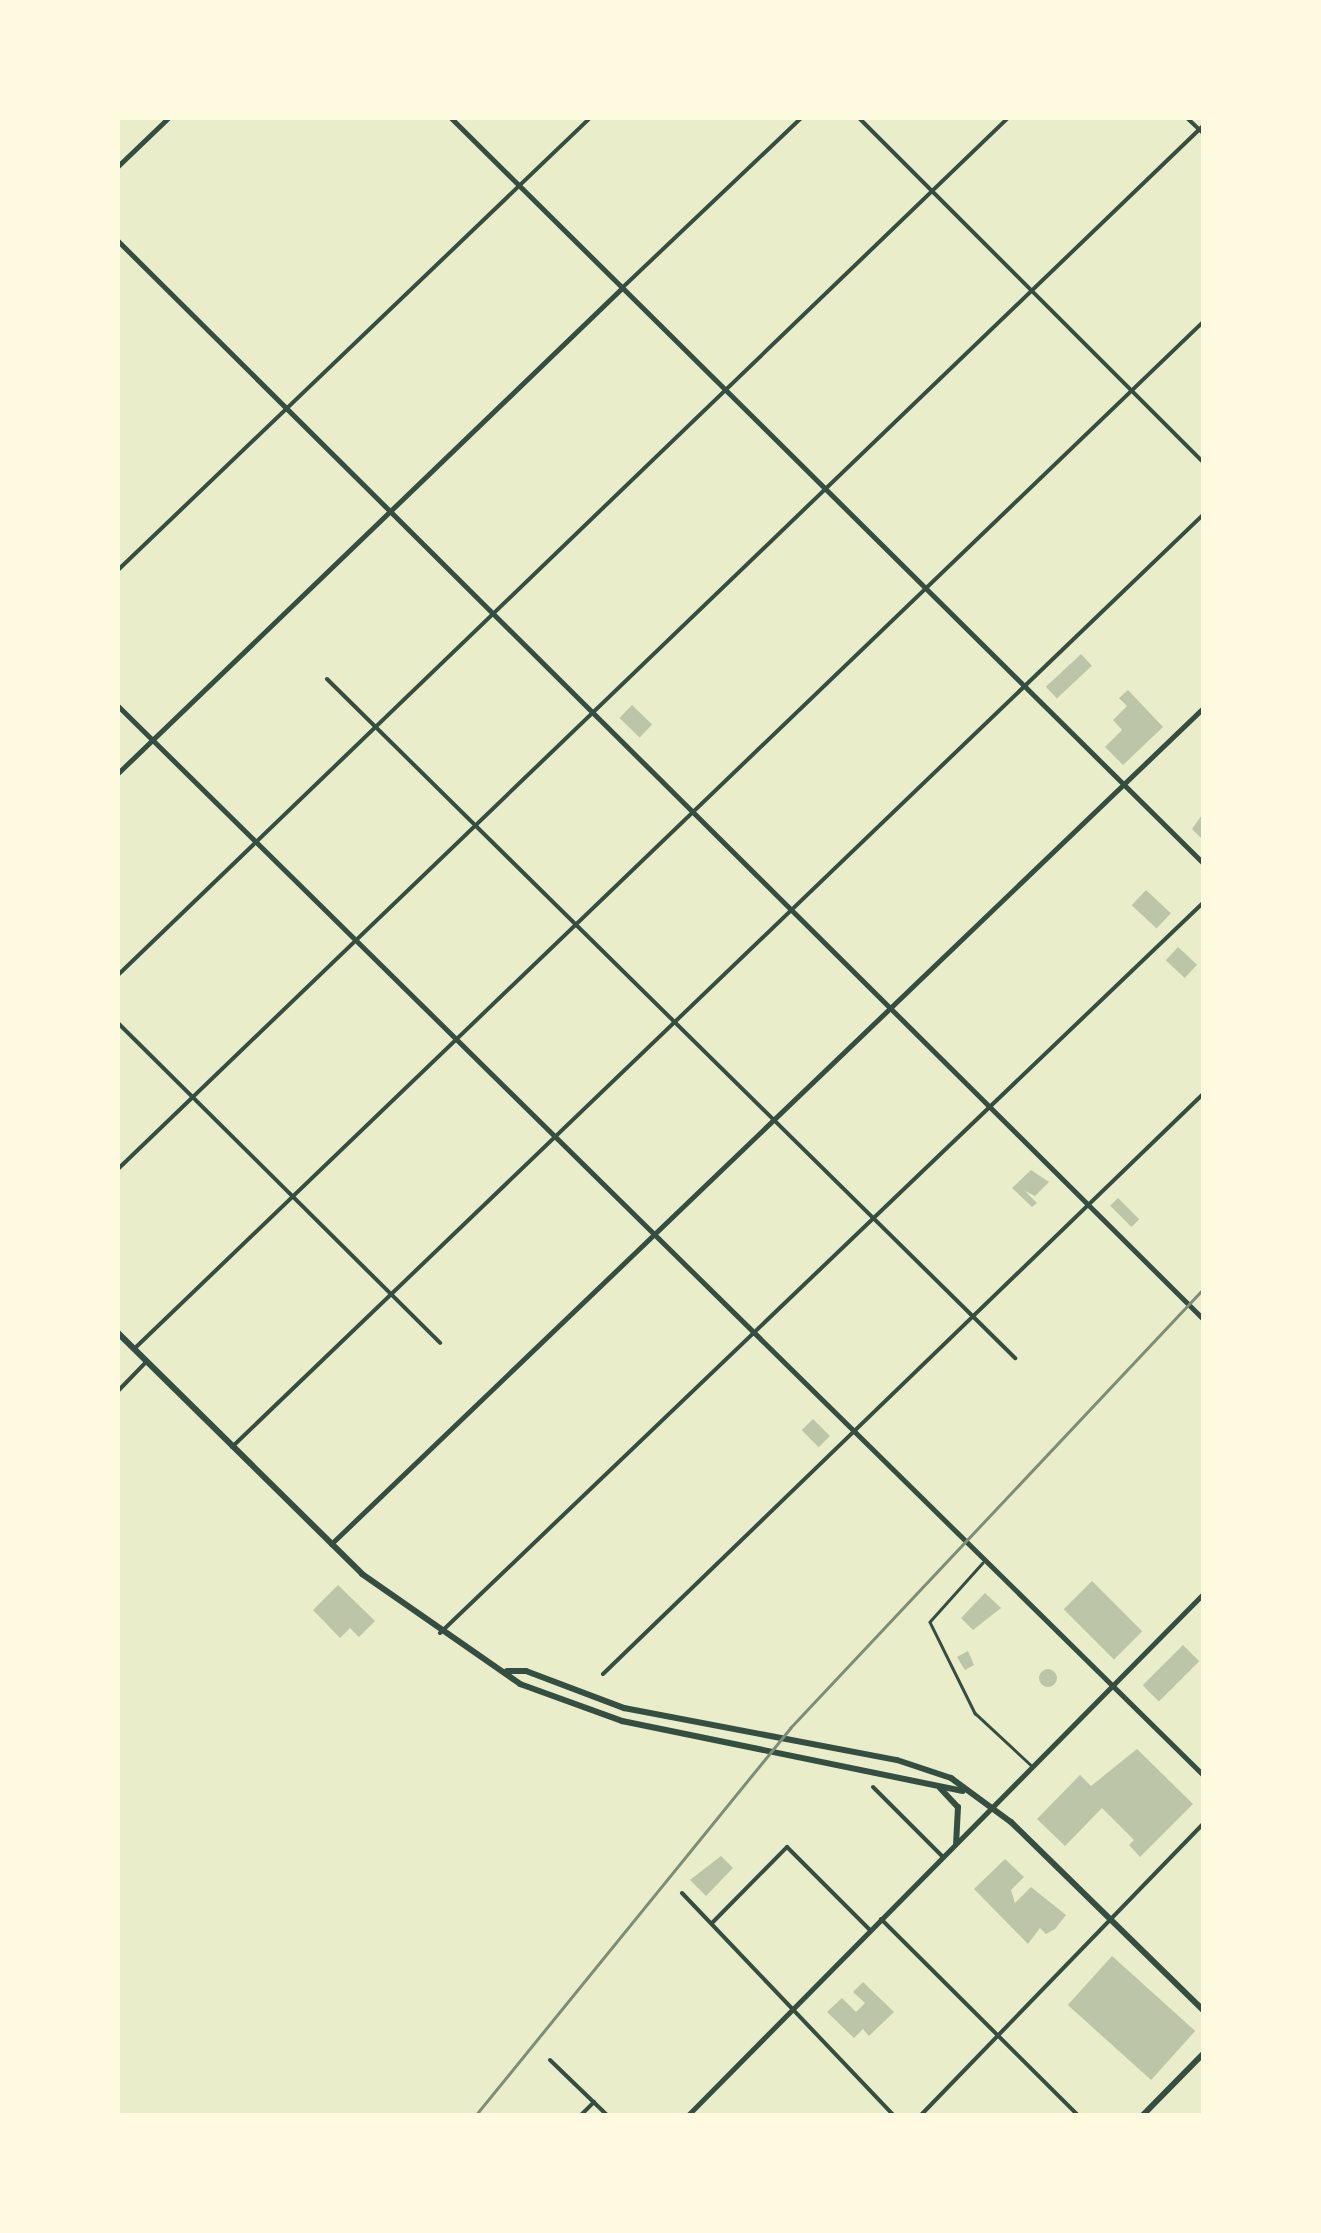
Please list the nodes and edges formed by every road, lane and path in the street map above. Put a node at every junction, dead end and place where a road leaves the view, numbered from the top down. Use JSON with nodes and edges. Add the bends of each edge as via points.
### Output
{"nodes":[{"id":1,"x":168,"y":118,"type":"edge"},
{"id":2,"x":452,"y":118,"type":"edge"},
{"id":3,"x":590,"y":118,"type":"edge"},
{"id":4,"x":801,"y":118,"type":"edge"},
{"id":5,"x":858,"y":118,"type":"edge"},
{"id":6,"x":1008,"y":118,"type":"edge"},
{"id":7,"x":1187,"y":118,"type":"edge"},
{"id":8,"x":1202,"y":130,"type":"edge"},
{"id":9,"x":118,"y":166,"type":"edge"},
{"id":10,"x":520,"y":186,"type":"junction"},
{"id":11,"x":931,"y":191,"type":"junction"},
{"id":12,"x":118,"y":242,"type":"edge"},
{"id":13,"x":622,"y":288,"type":"junction"},
{"id":14,"x":1031,"y":290,"type":"junction"},
{"id":15,"x":1204,"y":320,"type":"edge"},
{"id":16,"x":724,"y":388,"type":"junction"},
{"id":17,"x":1130,"y":391,"type":"junction"},
{"id":18,"x":287,"y":410,"type":"junction"},
{"id":19,"x":1204,"y":463,"type":"edge"},
{"id":20,"x":823,"y":488,"type":"junction"},
{"id":21,"x":390,"y":512,"type":"junction"},
{"id":22,"x":1204,"y":514,"type":"edge"},
{"id":23,"x":118,"y":570,"type":"edge"},
{"id":24,"x":924,"y":588,"type":"junction"},
{"id":25,"x":492,"y":614,"type":"junction"},
{"id":26,"x":328,"y":678,"type":"dead end"},
{"id":27,"x":1023,"y":687,"type":"junction"},
{"id":28,"x":118,"y":706,"type":"edge"},
{"id":29,"x":1204,"y":707,"type":"edge"},
{"id":30,"x":591,"y":713,"type":"junction"},
{"id":31,"x":376,"y":726,"type":"junction"},
{"id":32,"x":152,"y":740,"type":"junction"},
{"id":33,"x":118,"y":773,"type":"edge"},
{"id":34,"x":1123,"y":786,"type":"junction"},
{"id":35,"x":690,"y":812,"type":"junction"},
{"id":36,"x":475,"y":824,"type":"junction"},
{"id":37,"x":255,"y":842,"type":"junction"},
{"id":38,"x":1204,"y":864,"type":"edge"},
{"id":39,"x":1204,"y":902,"type":"edge"},
{"id":40,"x":789,"y":911,"type":"junction"},
{"id":41,"x":575,"y":923,"type":"junction"},
{"id":42,"x":355,"y":940,"type":"junction"},
{"id":43,"x":118,"y":975,"type":"edge"},
{"id":44,"x":889,"y":1009,"type":"junction"},
{"id":45,"x":674,"y":1021,"type":"junction"},
{"id":46,"x":118,"y":1023,"type":"edge"},
{"id":47,"x":454,"y":1039,"type":"junction"},
{"id":48,"x":1204,"y":1093,"type":"edge"},
{"id":49,"x":192,"y":1097,"type":"junction"},
{"id":50,"x":988,"y":1107,"type":"junction"},
{"id":51,"x":773,"y":1121,"type":"junction"},
{"id":52,"x":555,"y":1138,"type":"junction"},
{"id":53,"x":118,"y":1168,"type":"edge"},
{"id":54,"x":293,"y":1196,"type":"junction"},
{"id":55,"x":1087,"y":1205,"type":"junction"},
{"id":56,"x":872,"y":1216,"type":"junction"},
{"id":57,"x":653,"y":1236,"type":"junction"},
{"id":58,"x":390,"y":1294,"type":"junction"},
{"id":59,"x":973,"y":1316,"type":"junction"},
{"id":60,"x":1204,"y":1320,"type":"edge"},
{"id":61,"x":118,"y":1332,"type":"edge"},
{"id":62,"x":752,"y":1333,"type":"junction"},
{"id":63,"x":440,"y":1343,"type":"dead end"},
{"id":64,"x":134,"y":1349,"type":"junction"},
{"id":65,"x":1016,"y":1358,"type":"dead end"},
{"id":66,"x":147,"y":1362,"type":"junction"},
{"id":67,"x":118,"y":1391,"type":"edge"},
{"id":68,"x":852,"y":1432,"type":"junction"},
{"id":69,"x":232,"y":1446,"type":"junction"},
{"id":70,"x":331,"y":1544,"type":"junction"},
{"id":71,"x":984,"y":1562,"type":"junction"},
{"id":72,"x":1204,"y":1594,"type":"edge"},
{"id":73,"x":440,"y":1634,"type":"junction"},
{"id":74,"x":507,"y":1671,"type":"junction"},
{"id":75,"x":603,"y":1674,"type":"dead end"},
{"id":76,"x":1111,"y":1687,"type":"junction"},
{"id":77,"x":1032,"y":1766,"type":"junction"},
{"id":78,"x":1204,"y":1776,"type":"edge"},
{"id":79,"x":936,"y":1784,"type":"junction"},
{"id":80,"x":873,"y":1786,"type":"dead end"},
{"id":81,"x":963,"y":1791,"type":"junction"},
{"id":82,"x":991,"y":1808,"type":"junction"},
{"id":83,"x":1204,"y":1823,"type":"edge"},
{"id":84,"x":956,"y":1843,"type":"junction"},
{"id":85,"x":943,"y":1857,"type":"junction"},
{"id":86,"x":682,"y":1893,"type":"dead end"},
{"id":87,"x":880,"y":1919,"type":"junction"},
{"id":88,"x":1110,"y":1920,"type":"junction"},
{"id":89,"x":712,"y":1923,"type":"junction"},
{"id":90,"x":870,"y":1930,"type":"junction"},
{"id":91,"x":792,"y":2010,"type":"junction"},
{"id":92,"x":1204,"y":2010,"type":"edge"},
{"id":93,"x":997,"y":2034,"type":"junction"},
{"id":94,"x":1204,"y":2054,"type":"edge"},
{"id":95,"x":550,"y":2060,"type":"dead end"},
{"id":96,"x":594,"y":2102,"type":"junction"},
{"id":97,"x":580,"y":2116,"type":"edge"},
{"id":98,"x":608,"y":2116,"type":"edge"},
{"id":99,"x":688,"y":2116,"type":"edge"},
{"id":100,"x":894,"y":2116,"type":"edge"},
{"id":101,"x":920,"y":2116,"type":"edge"},
{"id":102,"x":1080,"y":2116,"type":"edge"},
{"id":103,"x":1142,"y":2116,"type":"edge"}],
"edges":[{"from":1,"to":9,"type":"street"},
{"from":2,"to":10,"type":"street"},
{"from":3,"to":10,"type":"street"},
{"from":4,"to":13,"type":"street"},
{"from":5,"to":11,"type":"street"},
{"from":6,"to":11,"type":"street"},
{"from":7,"to":8,"type":"street"},
{"from":8,"to":14,"type":"street"},
{"from":10,"to":13,"type":"street"},
{"from":10,"to":18,"type":"street"},
{"from":11,"to":14,"type":"street"},
{"from":11,"to":16,"type":"street"},
{"from":12,"to":18,"type":"street"},
{"from":13,"to":16,"type":"street"},
{"from":13,"to":21,"type":"street"},
{"from":14,"to":17,"type":"street"},
{"from":14,"to":20,"type":"street"},
{"from":15,"to":17,"type":"street"},
{"from":16,"to":20,"type":"street"},
{"from":16,"to":25,"type":"street"},
{"from":17,"to":19,"type":"street"},
{"from":17,"to":24,"type":"street"},
{"from":18,"to":21,"type":"street"},
{"from":18,"to":23,"type":"street"},
{"from":20,"to":24,"type":"street"},
{"from":20,"to":30,"type":"street"},
{"from":21,"to":25,"type":"street"},
{"from":21,"to":32,"type":"street"},
{"from":22,"to":27,"type":"street"},
{"from":24,"to":27,"type":"street"},
{"from":24,"to":35,"type":"street"},
{"from":25,"to":30,"type":"street"},
{"from":25,"to":31,"type":"street"},
{"from":26,"to":31,"type":"street"},
{"from":27,"to":34,"type":"street"},
{"from":27,"to":40,"type":"street"},
{"from":28,"to":32,"type":"street"},
{"from":29,"to":34,"type":"street"},
{"from":30,"to":35,"type":"street"},
{"from":30,"to":36,"type":"street"},
{"from":31,"to":36,"type":"street"},
{"from":31,"to":37,"type":"street"},
{"from":32,"to":33,"type":"street"},
{"from":32,"to":37,"type":"street"},
{"from":34,"to":38,"type":"street"},
{"from":34,"to":44,"type":"street"},
{"from":35,"to":40,"type":"street"},
{"from":35,"to":41,"type":"street"},
{"from":36,"to":41,"type":"street"},
{"from":36,"to":42,"type":"street"},
{"from":37,"to":42,"type":"street"},
{"from":37,"to":43,"type":"street"},
{"from":39,"to":50,"type":"street"},
{"from":40,"to":44,"type":"street"},
{"from":40,"to":45,"type":"street"},
{"from":41,"to":45,"type":"street"},
{"from":41,"to":47,"type":"street"},
{"from":42,"to":47,"type":"street"},
{"from":42,"to":49,"type":"street"},
{"from":44,"to":50,"type":"street"},
{"from":44,"to":51,"type":"street"},
{"from":45,"to":51,"type":"street"},
{"from":45,"to":52,"type":"street"},
{"from":46,"to":49,"type":"street"},
{"from":47,"to":52,"type":"street"},
{"from":47,"to":54,"type":"street"},
{"from":48,"to":55,"type":"street"},
{"from":49,"to":53,"type":"street"},
{"from":49,"to":54,"type":"street"},
{"from":50,"to":55,"type":"street"},
{"from":50,"to":56,"type":"street"},
{"from":51,"to":56,"type":"street"},
{"from":51,"to":57,"type":"street"},
{"from":52,"to":57,"type":"street"},
{"from":52,"to":58,"type":"street"},
{"from":54,"to":58,"type":"street"},
{"from":54,"to":64,"type":"street"},
{"from":55,"to":59,"type":"street"},
{"from":55,"to":60,"type":"street"},
{"from":56,"to":59,"type":"street"},
{"from":56,"to":62,"type":"street"},
{"from":57,"to":62,"type":"street"},
{"from":57,"to":70,"type":"street"},
{"from":58,"to":63,"type":"street"},
{"from":58,"to":69,"type":"street"},
{"from":59,"to":65,"type":"street"},
{"from":59,"to":68,"type":"street"},
{"from":61,"to":64,"type":"main road"},
{"from":62,"to":68,"type":"street"},
{"from":62,"to":73,"type":"street"},
{"from":64,"to":66,"type":"main road"},
{"from":66,"to":67,"type":"street"},
{"from":66,"to":69,"type":"main road"},
{"from":68,"to":71,"type":"street"},
{"from":68,"to":75,"type":"street"},
{"from":69,"to":70,"type":"main road"},
{"from":70,"to":73,"type":"main road"},
{"from":71,"to":76,"type":"street"},
{"from":71,"to":77,"type":"lane","via":[[930,1622],[976,1713]]},
{"from":72,"to":76,"type":"street"},
{"from":73,"to":74,"type":"main road"},
{"from":74,"to":79,"type":"main road","via":[[520,1684],[622,1721]]},
{"from":74,"to":81,"type":"main road","via":[[526,1670],[637,1711],[923,1766]]},
{"from":76,"to":77,"type":"street"},
{"from":76,"to":78,"type":"street"},
{"from":77,"to":82,"type":"street"},
{"from":79,"to":81,"type":"main road"},
{"from":79,"to":84,"type":"main road","via":[[958,1807]]},
{"from":80,"to":85,"type":"street"},
{"from":81,"to":82,"type":"main road"},
{"from":82,"to":84,"type":"street"},
{"from":82,"to":88,"type":"main road"},
{"from":83,"to":88,"type":"street"},
{"from":84,"to":85,"type":"street"},
{"from":85,"to":87,"type":"street"},
{"from":86,"to":89,"type":"street"},
{"from":87,"to":90,"type":"street"},
{"from":87,"to":93,"type":"street"},
{"from":88,"to":92,"type":"main road"},
{"from":88,"to":93,"type":"street"},
{"from":89,"to":90,"type":"street","via":[[787,1847]]},
{"from":89,"to":91,"type":"street"},
{"from":90,"to":91,"type":"street"},
{"from":91,"to":99,"type":"street"},
{"from":91,"to":100,"type":"street"},
{"from":93,"to":101,"type":"street"},
{"from":93,"to":102,"type":"street"},
{"from":94,"to":103,"type":"main road"},
{"from":95,"to":96,"type":"street"},
{"from":96,"to":97,"type":"street"},
{"from":96,"to":98,"type":"street"}]}
